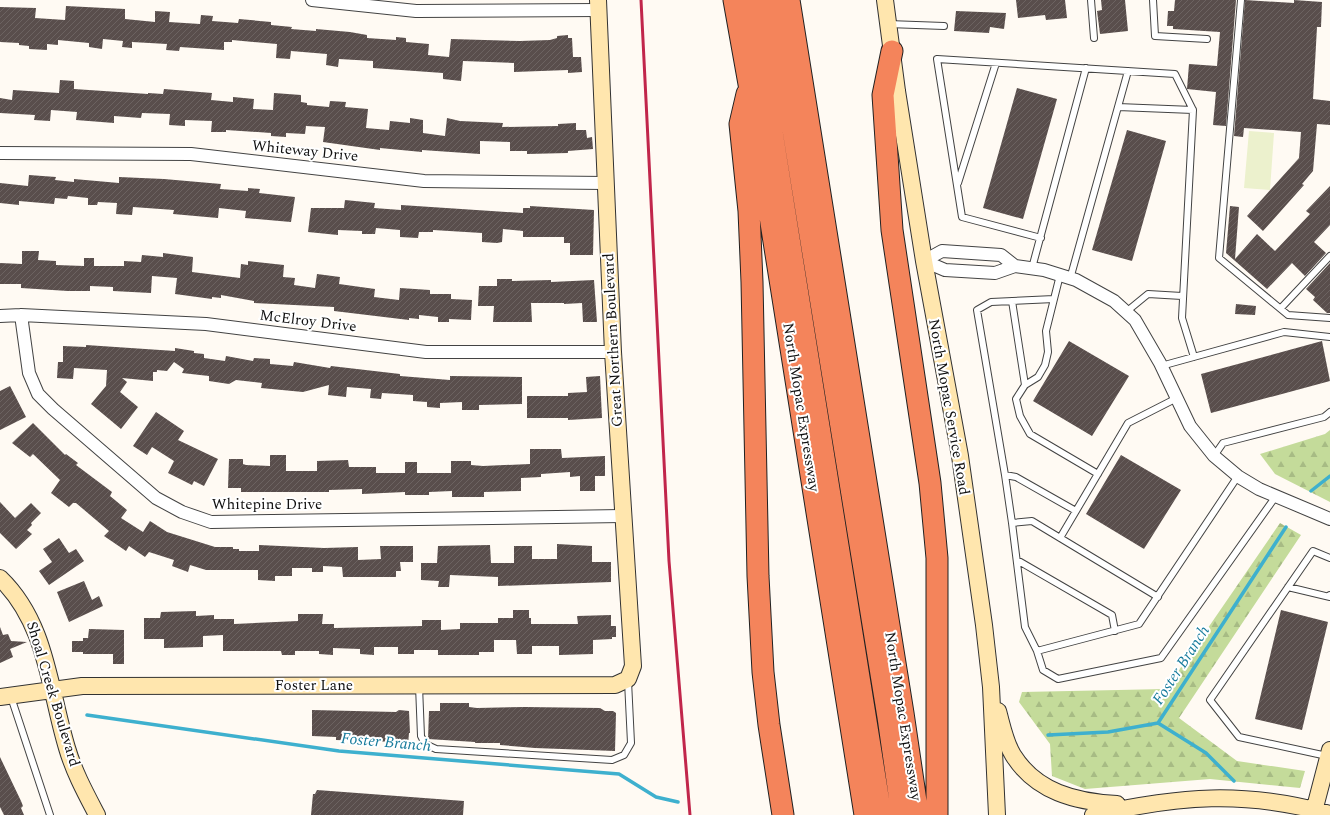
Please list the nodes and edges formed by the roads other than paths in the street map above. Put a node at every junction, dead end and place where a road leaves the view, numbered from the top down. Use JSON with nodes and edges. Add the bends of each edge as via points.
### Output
{"nodes":[{"id":1,"x":312,"y":0,"type":"edge"},
{"id":2,"x":734,"y":0,"type":"edge"},
{"id":3,"x":751,"y":0,"type":"edge"},
{"id":4,"x":772,"y":0,"type":"edge"},
{"id":5,"x":789,"y":0,"type":"edge"},
{"id":6,"x":885,"y":0,"type":"edge"},
{"id":7,"x":1091,"y":0,"type":"edge"},
{"id":8,"x":1153,"y":0,"type":"edge"},
{"id":9,"x":1241,"y":0,"type":"edge"},
{"id":10,"x":598,"y":5,"type":"edge"},
{"id":11,"x":888,"y":24,"type":"junction"},
{"id":12,"x":944,"y":26,"type":"dead end"},
{"id":13,"x":1094,"y":38,"type":"dead end"},
{"id":14,"x":1207,"y":39,"type":"dead end"},
{"id":15,"x":892,"y":51,"type":"junction"},
{"id":16,"x":996,"y":62,"type":"junction"},
{"id":17,"x":1086,"y":68,"type":"junction"},
{"id":18,"x":1128,"y":71,"type":"junction"},
{"id":19,"x":749,"y":84,"type":"junction"},
{"id":20,"x":1118,"y":107,"type":"junction"},
{"id":21,"x":1193,"y":110,"type":"junction"},
{"id":22,"x":0,"y":153,"type":"edge"},
{"id":23,"x":605,"y":182,"type":"junction"},
{"id":24,"x":957,"y":185,"type":"junction"},
{"id":25,"x":1040,"y":238,"type":"junction"},
{"id":26,"x":1330,"y":256,"type":"edge"},
{"id":27,"x":924,"y":261,"type":"junction"},
{"id":28,"x":1015,"y":266,"type":"junction"},
{"id":29,"x":1032,"y":268,"type":"junction"},
{"id":30,"x":1065,"y":277,"type":"junction"},
{"id":31,"x":1182,"y":296,"type":"junction"},
{"id":32,"x":1054,"y":299,"type":"junction"},
{"id":33,"x":1012,"y":301,"type":"junction"},
{"id":34,"x":1281,"y":308,"type":"junction"},
{"id":35,"x":1126,"y":312,"type":"junction"},
{"id":36,"x":21,"y":315,"type":"junction"},
{"id":37,"x":0,"y":316,"type":"edge"},
{"id":38,"x":1330,"y":318,"type":"edge"},
{"id":39,"x":1330,"y":337,"type":"edge"},
{"id":40,"x":613,"y":352,"type":"junction"},
{"id":41,"x":1194,"y":357,"type":"junction"},
{"id":42,"x":1162,"y":366,"type":"junction"},
{"id":43,"x":1025,"y":386,"type":"junction"},
{"id":44,"x":1177,"y":398,"type":"junction"},
{"id":45,"x":1330,"y":412,"type":"edge"},
{"id":46,"x":1214,"y":456,"type":"junction"},
{"id":47,"x":1098,"y":474,"type":"junction"},
{"id":48,"x":1005,"y":475,"type":"junction"},
{"id":49,"x":1238,"y":476,"type":"junction"},
{"id":50,"x":1276,"y":496,"type":"junction"},
{"id":51,"x":1076,"y":511,"type":"junction"},
{"id":52,"x":622,"y":516,"type":"junction"},
{"id":53,"x":1330,"y":519,"type":"edge"},
{"id":54,"x":1012,"y":523,"type":"junction"},
{"id":55,"x":1060,"y":538,"type":"junction"},
{"id":56,"x":1330,"y":558,"type":"edge"},
{"id":57,"x":1017,"y":560,"type":"junction"},
{"id":58,"x":0,"y":578,"type":"edge"},
{"id":59,"x":1288,"y":587,"type":"junction"},
{"id":60,"x":1330,"y":595,"type":"edge"},
{"id":61,"x":1158,"y":597,"type":"junction"},
{"id":62,"x":1115,"y":631,"type":"junction"},
{"id":63,"x":1037,"y":650,"type":"junction"},
{"id":64,"x":628,"y":679,"type":"junction"},
{"id":65,"x":419,"y":684,"type":"junction"},
{"id":66,"x":991,"y":687,"type":"junction"},
{"id":67,"x":52,"y":689,"type":"junction"},
{"id":68,"x":5,"y":696,"type":"edge"},
{"id":69,"x":1329,"y":754,"type":"edge"},
{"id":70,"x":1134,"y":806,"type":"junction"},
{"id":71,"x":1314,"y":812,"type":"edge"},
{"id":72,"x":1330,"y":814,"type":"edge"},
{"id":73,"x":50,"y":815,"type":"edge"},
{"id":74,"x":97,"y":815,"type":"edge"},
{"id":75,"x":783,"y":815,"type":"edge"},
{"id":76,"x":865,"y":815,"type":"edge"},
{"id":77,"x":881,"y":815,"type":"edge"},
{"id":78,"x":902,"y":815,"type":"edge"},
{"id":79,"x":918,"y":815,"type":"edge"},
{"id":80,"x":937,"y":815,"type":"edge"},
{"id":81,"x":997,"y":815,"type":"edge"},
{"id":82,"x":1093,"y":815,"type":"edge"}],
"edges":[{"from":1,"to":10,"type":"street","via":[[416,11]]},
{"from":2,"to":19,"type":"highway","name":"North Mopac Expressway"},
{"from":3,"to":77,"type":"highway"},
{"from":4,"to":78,"type":"highway"},
{"from":5,"to":79,"type":"highway","name":"North Mopac Expressway","via":[[904,713]]},
{"from":6,"to":11,"type":"street","name":"North Mopac Service Road"},
{"from":7,"to":13,"type":"lane"},
{"from":8,"to":14,"type":"lane","via":[[1154,36]]},
{"from":9,"to":34,"type":"lane","via":[[1219,258]]},
{"from":10,"to":23,"type":"street","name":"Great Northern Boulevard"},
{"from":11,"to":12,"type":"lane"},
{"from":11,"to":15,"type":"street","name":"North Mopac Service Road"},
{"from":15,"to":27,"type":"street","name":"North Mopac Service Road"},
{"from":15,"to":80,"type":"highway","via":[[883,95],[892,230],[930,482],[937,558]]},
{"from":16,"to":17,"type":"lane"},
{"from":16,"to":24,"type":"lane"},
{"from":16,"to":24,"type":"lane","via":[[937,59]]},
{"from":17,"to":18,"type":"lane"},
{"from":17,"to":25,"type":"lane"},
{"from":18,"to":20,"type":"lane"},
{"from":18,"to":21,"type":"lane","via":[[1175,74]]},
{"from":19,"to":75,"type":"highway","via":[[740,124],[752,266],[758,576],[763,672]]},
{"from":19,"to":76,"type":"highway","name":"North Mopac Expressway"},
{"from":20,"to":21,"type":"lane"},
{"from":20,"to":30,"type":"lane"},
{"from":21,"to":31,"type":"lane"},
{"from":22,"to":23,"type":"street","name":"Whiteway Drive","via":[[191,154],[424,181]]},
{"from":23,"to":40,"type":"street","name":"Great Northern Boulevard"},
{"from":24,"to":25,"type":"lane","via":[[962,217]]},
{"from":25,"to":29,"type":"lane"},
{"from":26,"to":34,"type":"lane"},
{"from":27,"to":28,"type":"street","via":[[945,270],[995,273]]},
{"from":27,"to":28,"type":"street","via":[[942,251],[1002,255]]},
{"from":27,"to":66,"type":"street","name":"North Mopac Service Road","via":[[960,456]]},
{"from":28,"to":29,"type":"street"},
{"from":29,"to":30,"type":"street"},
{"from":30,"to":32,"type":"lane"},
{"from":30,"to":35,"type":"street","via":[[1076,280],[1114,301]]},
{"from":31,"to":35,"type":"lane","via":[[1148,294]]},
{"from":31,"to":41,"type":"lane","via":[[1182,318]]},
{"from":32,"to":33,"type":"lane"},
{"from":32,"to":43,"type":"lane","via":[[1046,331],[1048,352],[1045,365],[1038,377]]},
{"from":33,"to":43,"type":"lane"},
{"from":33,"to":48,"type":"lane","via":[[990,302],[977,310]]},
{"from":34,"to":38,"type":"lane","via":[[1288,315]]},
{"from":35,"to":42,"type":"street","via":[[1135,320]]},
{"from":36,"to":37,"type":"street","name":"McElroy Drive"},
{"from":36,"to":40,"type":"street","name":"McElroy Drive","via":[[206,324],[426,352]]},
{"from":36,"to":52,"type":"street","name":"Whitepine Drive","via":[[29,373],[38,394],[156,498],[182,512],[211,522]]},
{"from":39,"to":41,"type":"lane","via":[[1284,332]]},
{"from":40,"to":52,"type":"street","name":"Great Northern Boulevard"},
{"from":41,"to":42,"type":"lane"},
{"from":42,"to":44,"type":"street"},
{"from":43,"to":47,"type":"lane","via":[[1016,399],[1020,416],[1030,434]]},
{"from":44,"to":46,"type":"street","via":[[1190,426]]},
{"from":44,"to":47,"type":"lane","via":[[1128,423]]},
{"from":45,"to":46,"type":"lane","via":[[1324,417],[1223,443]]},
{"from":46,"to":49,"type":"street"},
{"from":47,"to":51,"type":"lane"},
{"from":48,"to":51,"type":"lane","via":[[1016,477]]},
{"from":48,"to":54,"type":"lane"},
{"from":49,"to":50,"type":"street"},
{"from":49,"to":61,"type":"lane"},
{"from":50,"to":53,"type":"street"},
{"from":50,"to":63,"type":"lane","via":[[1161,658],[1058,679],[1043,670]]},
{"from":51,"to":55,"type":"lane"},
{"from":52,"to":64,"type":"street","name":"Great Northern Boulevard","via":[[633,666]]},
{"from":54,"to":55,"type":"lane","via":[[1032,521]]},
{"from":54,"to":57,"type":"lane"},
{"from":55,"to":61,"type":"lane"},
{"from":56,"to":59,"type":"lane","via":[[1313,551]]},
{"from":57,"to":62,"type":"lane","via":[[1112,615]]},
{"from":57,"to":63,"type":"lane","via":[[1025,627]]},
{"from":58,"to":67,"type":"street","name":"Shoal Creek Boulevard","via":[[31,618]]},
{"from":59,"to":60,"type":"lane"},
{"from":59,"to":69,"type":"lane","via":[[1210,700],[1239,737]]},
{"from":61,"to":62,"type":"lane","via":[[1139,624]]},
{"from":62,"to":63,"type":"lane"},
{"from":64,"to":65,"type":"street","name":"Foster Lane","via":[[615,685]]},
{"from":64,"to":65,"type":"lane","via":[[631,743],[624,755],[612,760],[436,749],[425,744],[421,736]]},
{"from":65,"to":67,"type":"street","name":"Foster Lane","via":[[82,686]]},
{"from":66,"to":70,"type":"street","via":[[1013,754],[1024,770],[1042,785],[1060,795],[1078,800]]},
{"from":66,"to":81,"type":"street","name":"North Mopac Service Road"},
{"from":67,"to":68,"type":"street","name":"Foster Lane"},
{"from":67,"to":74,"type":"street","name":"Shoal Creek Boulevard","via":[[68,750]]},
{"from":68,"to":73,"type":"lane"},
{"from":69,"to":71,"type":"street"},
{"from":70,"to":71,"type":"street","via":[[1184,799],[1233,797],[1273,800]]},
{"from":70,"to":82,"type":"street"},
{"from":71,"to":72,"type":"street"}]}
